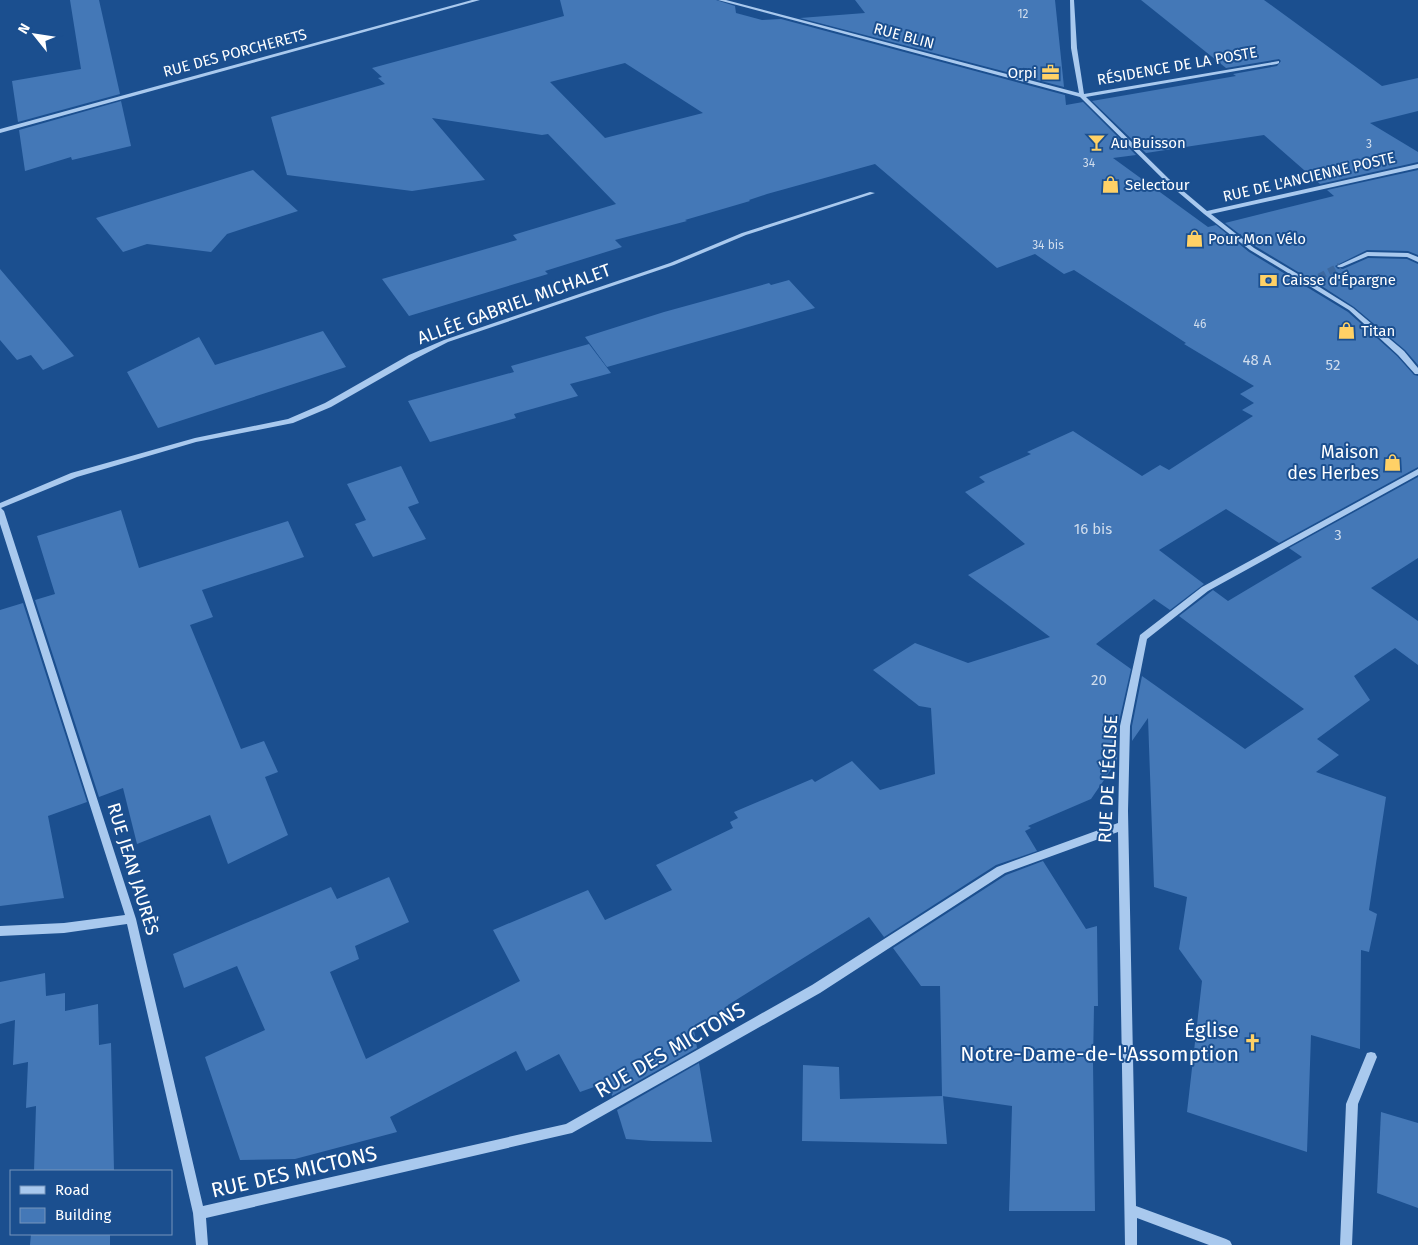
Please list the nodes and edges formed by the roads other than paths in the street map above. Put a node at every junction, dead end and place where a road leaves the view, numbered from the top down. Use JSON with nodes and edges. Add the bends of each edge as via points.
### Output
{"nodes":[{"id":1,"x":478,"y":0,"type":"edge"},
{"id":2,"x":720,"y":0,"type":"edge"},
{"id":3,"x":1072,"y":0,"type":"edge"},
{"id":4,"x":1277,"y":62,"type":"dead end"},
{"id":5,"x":1082,"y":96,"type":"junction"},
{"id":6,"x":0,"y":131,"type":"edge"},
{"id":7,"x":1418,"y":166,"type":"edge"},
{"id":8,"x":872,"y":193,"type":"dead end"},
{"id":9,"x":1206,"y":213,"type":"junction"},
{"id":10,"x":1418,"y":260,"type":"edge"},
{"id":11,"x":1340,"y":266,"type":"tunnel mouth"},
{"id":12,"x":1319,"y":277,"type":"tunnel mouth"},
{"id":13,"x":1309,"y":282,"type":"junction"},
{"id":14,"x":1418,"y":372,"type":"edge"},
{"id":15,"x":1418,"y":472,"type":"edge"},
{"id":16,"x":0,"y":506,"type":"edge"},
{"id":17,"x":0,"y":511,"type":"edge"},
{"id":18,"x":1122,"y":826,"type":"junction"},
{"id":19,"x":132,"y":920,"type":"junction"},
{"id":20,"x":0,"y":931,"type":"edge"},
{"id":21,"x":1372,"y":1057,"type":"dead end"},
{"id":22,"x":1132,"y":1210,"type":"junction"},
{"id":23,"x":199,"y":1212,"type":"junction"},
{"id":24,"x":202,"y":1245,"type":"edge"},
{"id":25,"x":1131,"y":1245,"type":"edge"},
{"id":26,"x":1226,"y":1245,"type":"edge"},
{"id":27,"x":1346,"y":1245,"type":"edge"}],
"edges":[{"from":1,"to":6,"type":"street","name":"RUE DES PORCHERETS"},
{"from":2,"to":5,"type":"street","name":"RUE BLIN"},
{"from":3,"to":5,"type":"street","via":[[1074,48]]},
{"from":4,"to":5,"type":"street","name":"RÉSIDENCE DE LA POSTE"},
{"from":5,"to":9,"type":"street","via":[[1167,180]]},
{"from":7,"to":9,"type":"street","name":"RUE DE L'ANCIENNE POSTE"},
{"from":8,"to":16,"type":"street","name":"ALLÉE GABRIEL MICHALET","via":[[744,234],[672,264],[446,341],[328,405],[290,421],[195,440],[74,474]]},
{"from":9,"to":13,"type":"street","via":[[1252,249]]},
{"from":10,"to":11,"type":"lane","via":[[1408,255],[1367,254]]},
{"from":12,"to":13,"type":"street"},
{"from":13,"to":14,"type":"street","via":[[1357,313]]},
{"from":15,"to":18,"type":"street","name":"RUE DE L'ÉGLISE","via":[[1205,589],[1143,637],[1125,726]]},
{"from":17,"to":19,"type":"street","name":"RUE JEAN JAURÈS"},
{"from":18,"to":22,"type":"street","name":"RUE DE L'ÉGLISE"},
{"from":18,"to":23,"type":"street","name":"RUE DES MICTONS","via":[[1001,870],[816,989],[568,1129]]},
{"from":19,"to":20,"type":"street"},
{"from":19,"to":23,"type":"street","name":"RUE JEAN JAURÈS"},
{"from":21,"to":27,"type":"street","via":[[1352,1104]]},
{"from":22,"to":25,"type":"street","name":"RUE DE L'ÉGLISE"},
{"from":22,"to":26,"type":"street"},
{"from":23,"to":24,"type":"street","name":"RUE JEAN JAURÈS"}]}
